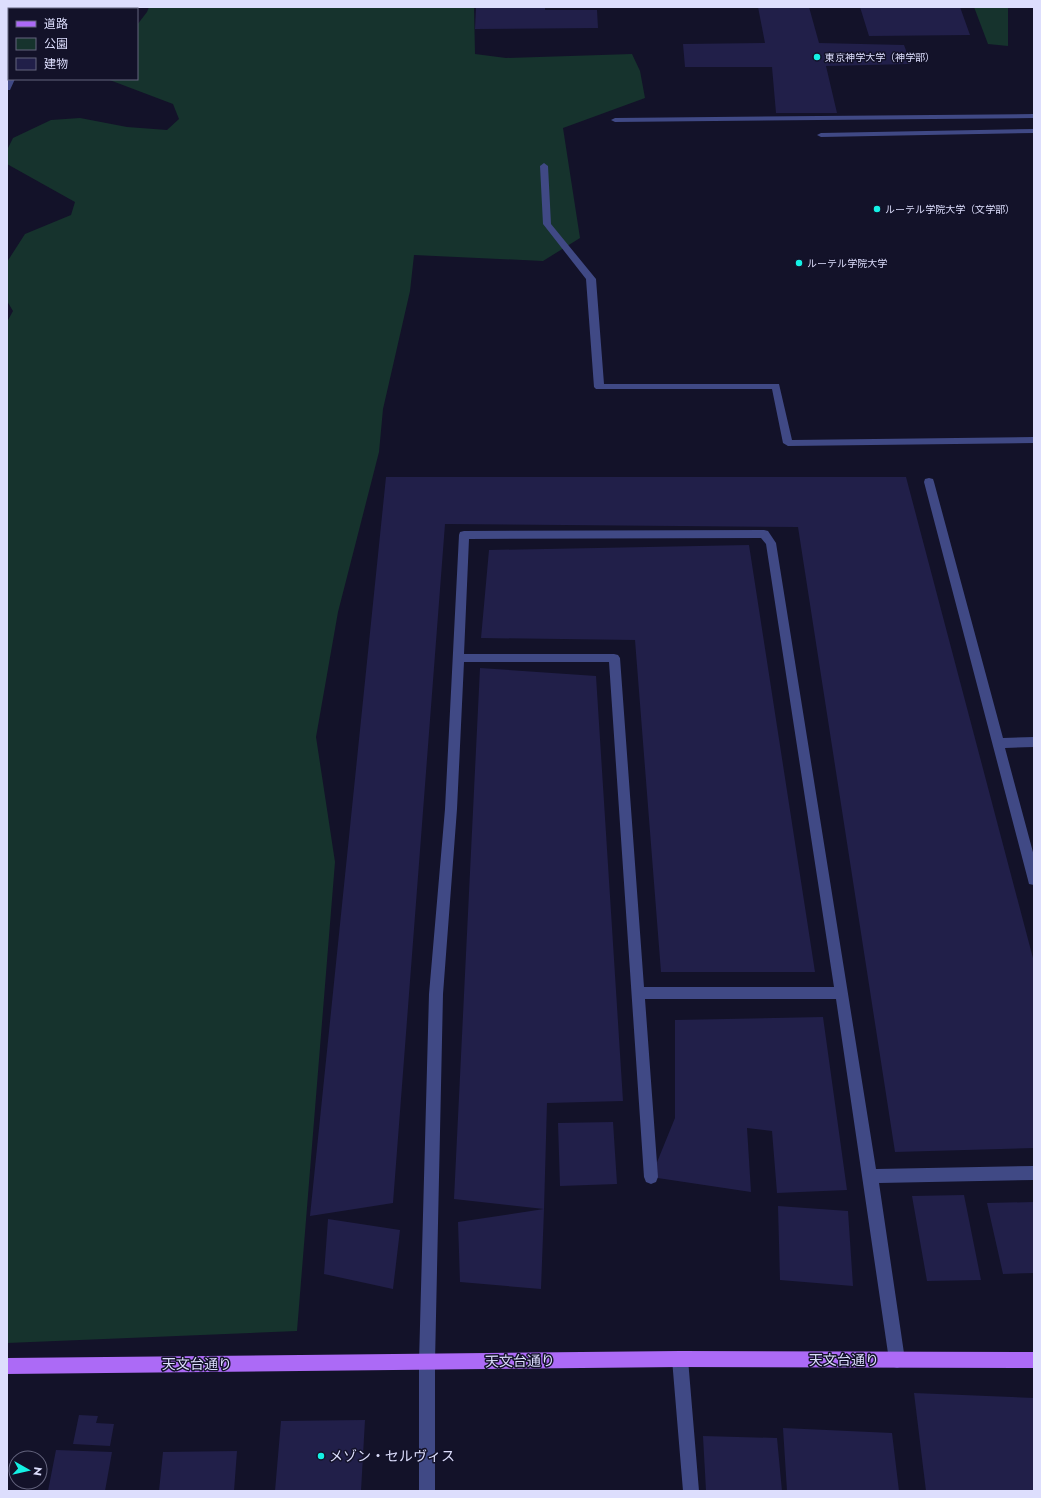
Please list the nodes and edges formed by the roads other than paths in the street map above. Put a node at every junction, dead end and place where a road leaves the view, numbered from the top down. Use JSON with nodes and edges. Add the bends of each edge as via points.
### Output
{"nodes":[{"id":1,"x":1034,"y":116,"type":"edge"},
{"id":2,"x":615,"y":120,"type":"dead end"},
{"id":3,"x":1034,"y":132,"type":"edge"},
{"id":4,"x":821,"y":135,"type":"dead end"},
{"id":5,"x":544,"y":166,"type":"dead end"},
{"id":6,"x":1034,"y":440,"type":"edge"},
{"id":7,"x":929,"y":482,"type":"dead end"},
{"id":8,"x":458,"y":658,"type":"junction"},
{"id":9,"x":1034,"y":742,"type":"edge"},
{"id":10,"x":998,"y":743,"type":"junction"},
{"id":11,"x":1034,"y":880,"type":"edge"},
{"id":12,"x":638,"y":993,"type":"junction"},
{"id":13,"x":841,"y":993,"type":"junction"},
{"id":14,"x":1034,"y":1173,"type":"edge"},
{"id":15,"x":871,"y":1176,"type":"junction"},
{"id":16,"x":651,"y":1177,"type":"dead end"},
{"id":17,"x":680,"y":1359,"type":"junction"},
{"id":18,"x":897,"y":1360,"type":"junction"},
{"id":19,"x":1034,"y":1360,"type":"edge"},
{"id":20,"x":427,"y":1362,"type":"junction"},
{"id":21,"x":7,"y":1366,"type":"edge"},
{"id":22,"x":427,"y":1491,"type":"edge"},
{"id":23,"x":691,"y":1491,"type":"edge"}],
"edges":[{"from":1,"to":2,"type":"street"},
{"from":3,"to":4,"type":"street"},
{"from":5,"to":6,"type":"street","via":[[547,224],[591,279],[599,386],[776,386],[788,443]]},
{"from":7,"to":10,"type":"street"},
{"from":8,"to":12,"type":"street","via":[[614,658]]},
{"from":8,"to":13,"type":"street","via":[[464,535],[764,534],[771,543]]},
{"from":8,"to":20,"type":"street","via":[[451,809],[436,994]]},
{"from":9,"to":10,"type":"street"},
{"from":10,"to":11,"type":"street"},
{"from":12,"to":13,"type":"street"},
{"from":12,"to":16,"type":"street"},
{"from":13,"to":15,"type":"street"},
{"from":14,"to":15,"type":"street"},
{"from":15,"to":18,"type":"street"},
{"from":17,"to":18,"type":"main road","name":"天文台通り"},
{"from":17,"to":20,"type":"main road","name":"天文台通り"},
{"from":17,"to":23,"type":"street"},
{"from":18,"to":19,"type":"main road","name":"天文台通り"},
{"from":20,"to":21,"type":"main road","name":"天文台通り"},
{"from":20,"to":22,"type":"street"}]}
